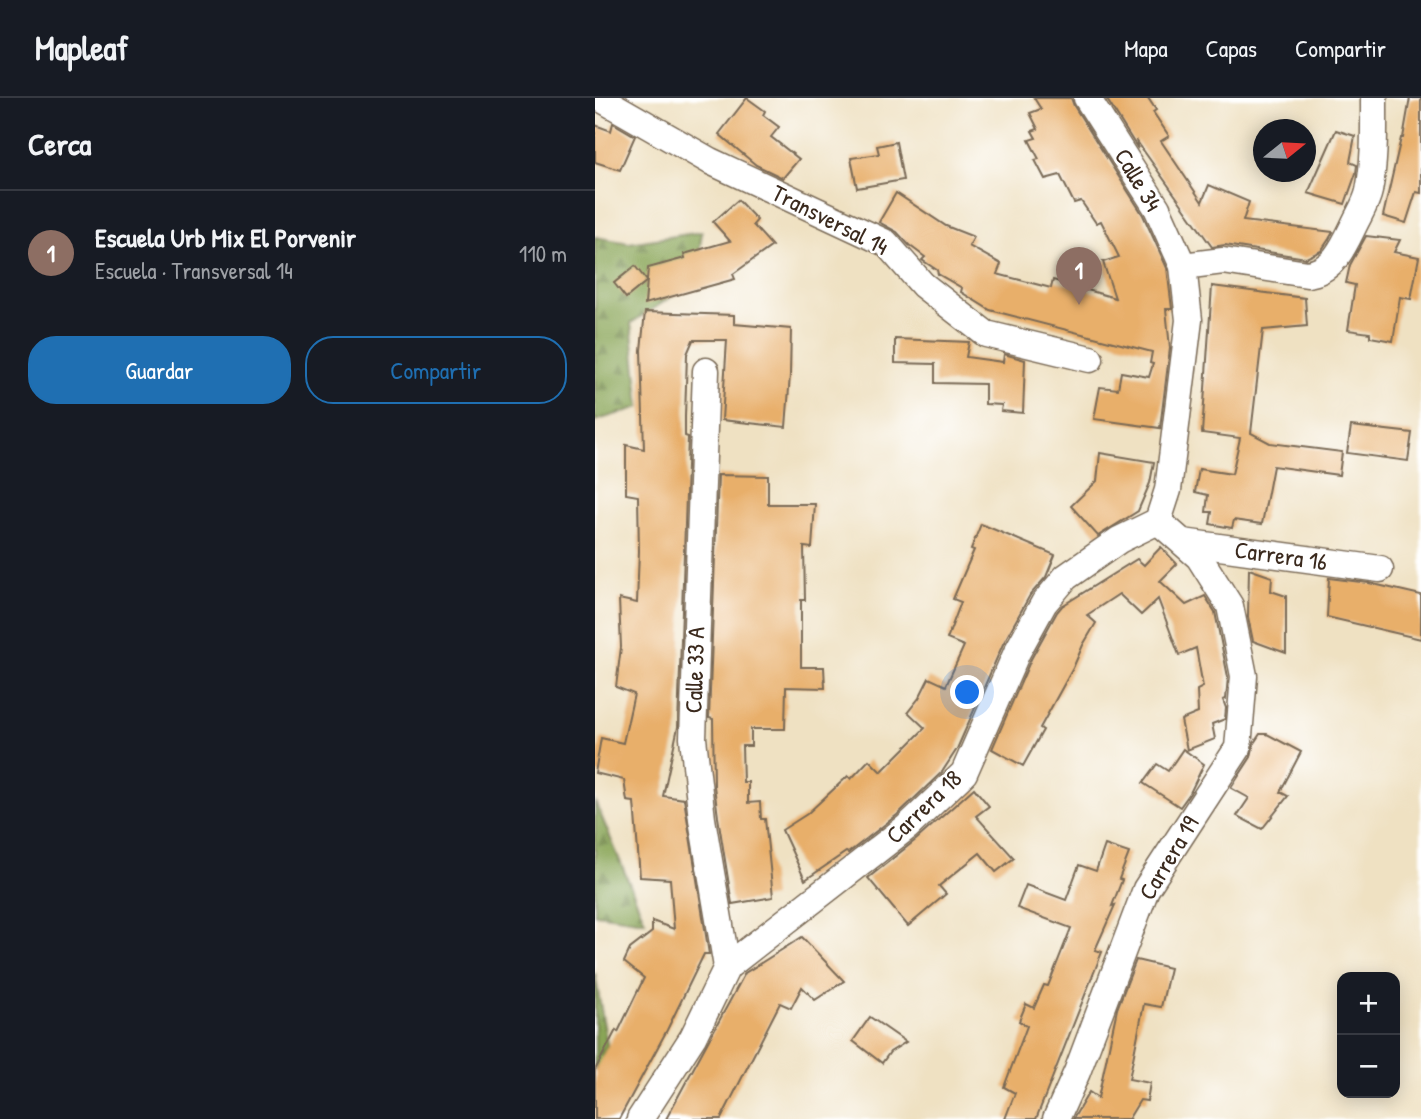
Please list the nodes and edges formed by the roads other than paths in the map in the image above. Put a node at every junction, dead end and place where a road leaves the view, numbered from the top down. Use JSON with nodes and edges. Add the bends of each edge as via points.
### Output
{"nodes":[{"id":1,"x":600,"y":98,"type":"edge"},
{"id":2,"x":1087,"y":98,"type":"edge"},
{"id":3,"x":1374,"y":98,"type":"edge"},
{"id":4,"x":1183,"y":266,"type":"junction"},
{"id":5,"x":1090,"y":359,"type":"dead end"},
{"id":6,"x":706,"y":371,"type":"dead end"},
{"id":7,"x":1158,"y":521,"type":"junction"},
{"id":8,"x":1183,"y":542,"type":"junction"},
{"id":9,"x":1380,"y":569,"type":"dead end"},
{"id":10,"x":727,"y":967,"type":"junction"},
{"id":11,"x":640,"y":1119,"type":"edge"},
{"id":12,"x":1056,"y":1119,"type":"edge"}],
"edges":[{"from":1,"to":5,"type":"street","name":"Transversal 14","via":[[710,161],[886,243],[923,285],[986,334]]},
{"from":2,"to":4,"type":"street","name":"Calle 34","via":[[1157,208]]},
{"from":3,"to":4,"type":"street","via":[[1369,195],[1341,251],[1329,264],[1307,274],[1223,261]]},
{"from":4,"to":7,"type":"street","via":[[1189,320],[1168,490]]},
{"from":6,"to":10,"type":"street","name":"Calle 33 A","via":[[693,738]]},
{"from":7,"to":8,"type":"street"},
{"from":7,"to":10,"type":"street","name":"Carrera 18","via":[[1119,540],[1066,577],[1044,603],[1017,652],[964,773],[908,827]]},
{"from":8,"to":9,"type":"street","name":"Carrera 16"},
{"from":8,"to":12,"type":"street","name":"Carrera 19","via":[[1199,557],[1230,606],[1244,676],[1238,748],[1146,888]]},
{"from":10,"to":11,"type":"street","name":"Carrera 18","via":[[693,1037]]}]}
